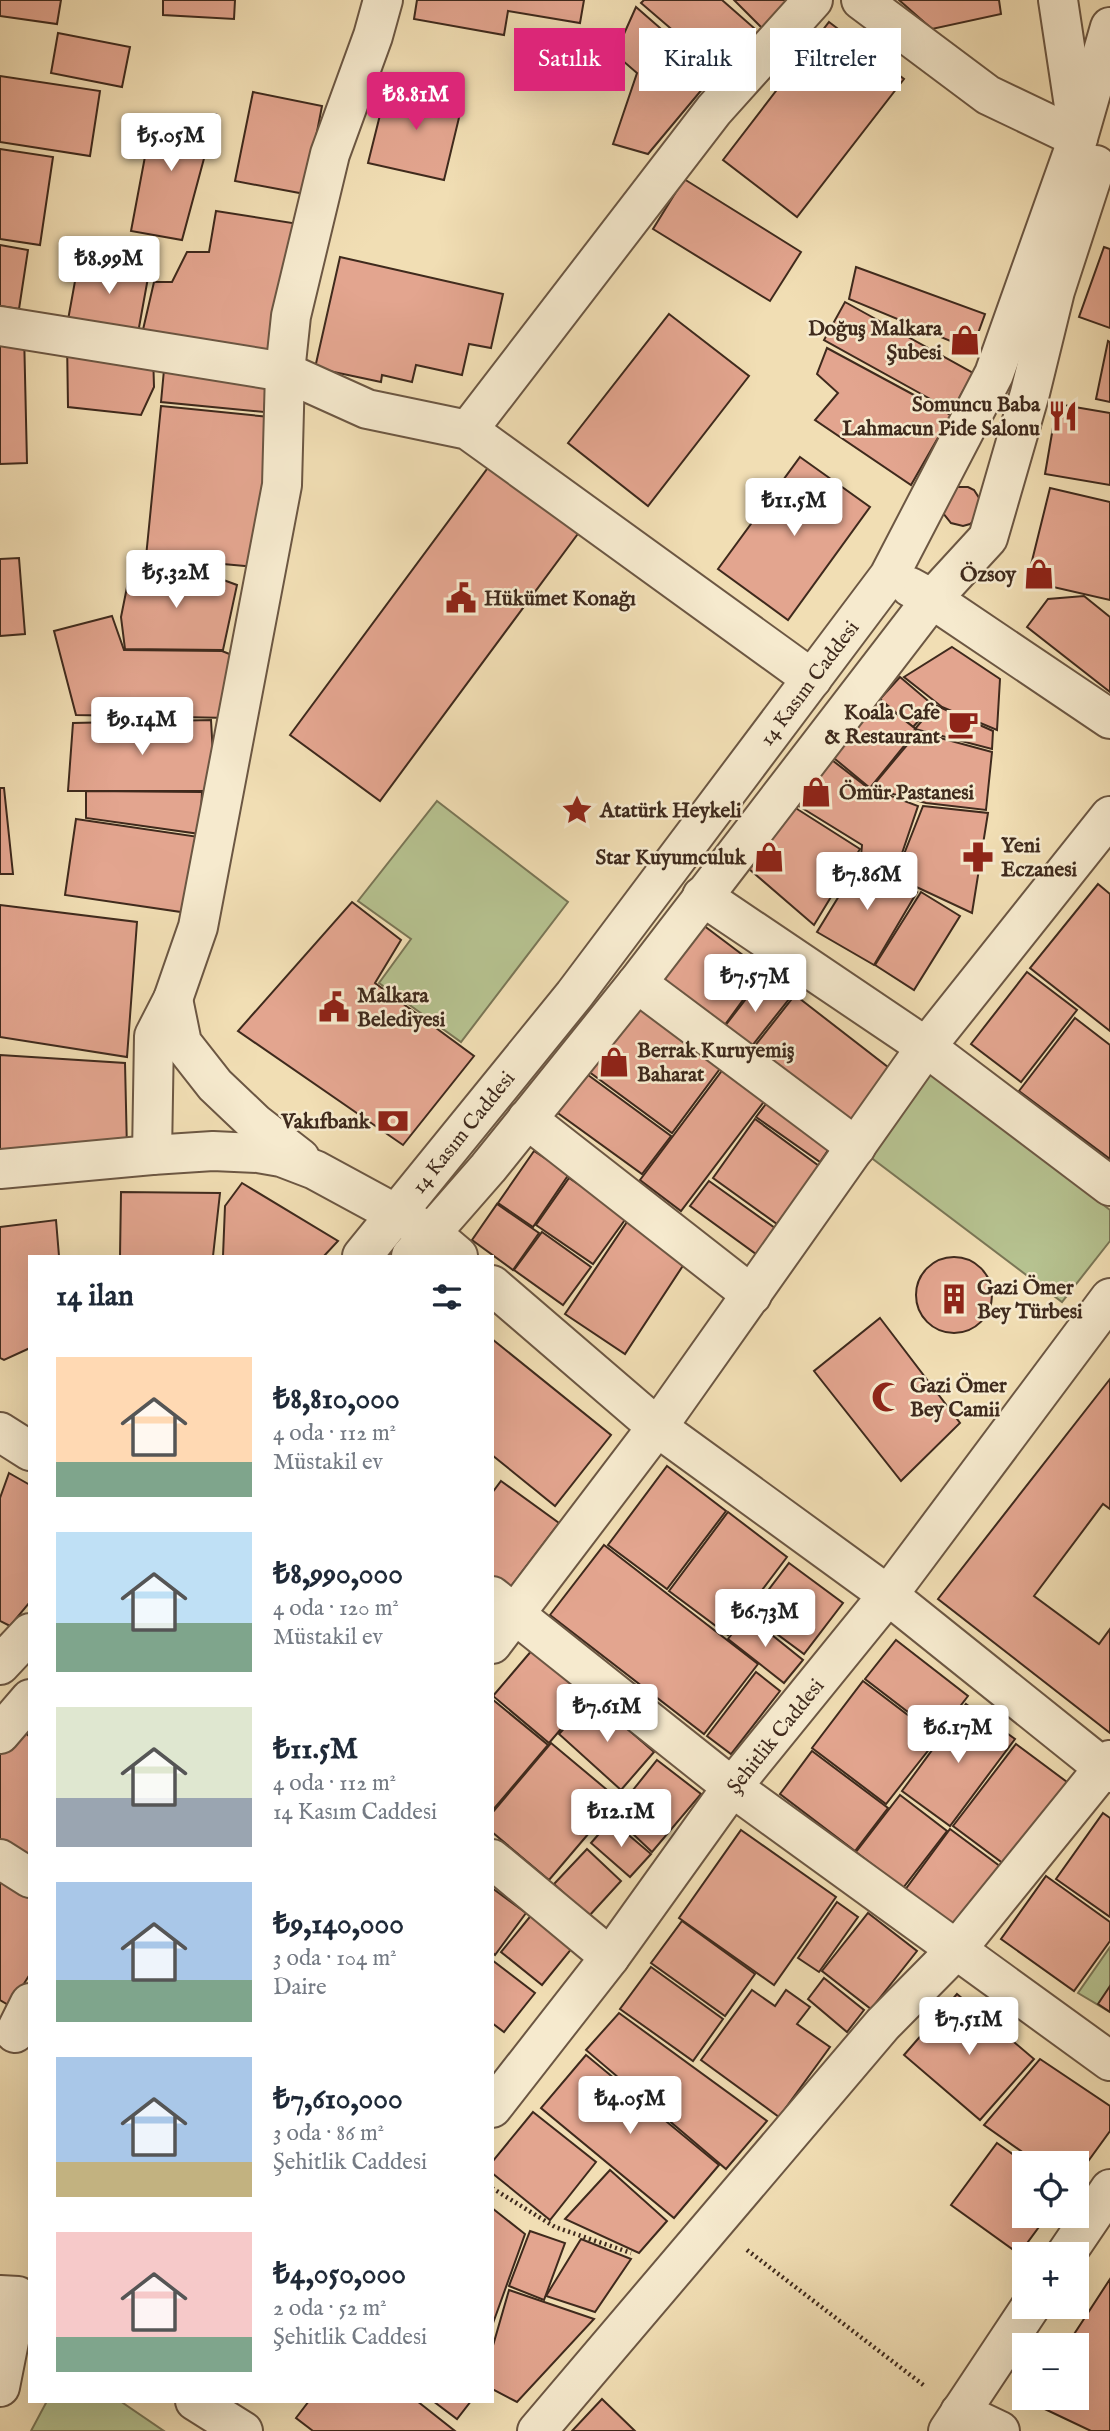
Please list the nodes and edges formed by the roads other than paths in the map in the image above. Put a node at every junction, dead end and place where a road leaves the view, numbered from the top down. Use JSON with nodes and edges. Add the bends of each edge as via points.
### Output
{"nodes":[{"id":1,"x":383,"y":0,"type":"edge"},
{"id":2,"x":813,"y":0,"type":"edge"},
{"id":3,"x":861,"y":0,"type":"edge"},
{"id":4,"x":1059,"y":3,"type":"edge"},
{"id":5,"x":1110,"y":11,"type":"edge"},
{"id":6,"x":1110,"y":27,"type":"edge"},
{"id":7,"x":1094,"y":129,"type":"edge"},
{"id":8,"x":0,"y":326,"type":"edge"},
{"id":9,"x":285,"y":372,"type":"junction"},
{"id":10,"x":468,"y":430,"type":"junction"},
{"id":11,"x":890,"y":576,"type":"junction"},
{"id":12,"x":932,"y":599,"type":"junction"},
{"id":13,"x":812,"y":679,"type":"junction"},
{"id":14,"x":1110,"y":719,"type":"edge"},
{"id":15,"x":1110,"y":816,"type":"edge"},
{"id":16,"x":702,"y":896,"type":"junction"},
{"id":17,"x":637,"y":983,"type":"junction"},
{"id":18,"x":173,"y":999,"type":"junction"},
{"id":19,"x":926,"y":1047,"type":"junction"},
{"id":20,"x":527,"y":1119,"type":"junction"},
{"id":21,"x":856,"y":1147,"type":"junction"},
{"id":22,"x":152,"y":1155,"type":"junction"},
{"id":23,"x":0,"y":1169,"type":"edge"},
{"id":24,"x":316,"y":1170,"type":"junction"},
{"id":25,"x":1110,"y":1186,"type":"edge"},
{"id":26,"x":397,"y":1214,"type":"junction"},
{"id":27,"x":433,"y":1249,"type":"edge"},
{"id":28,"x":363,"y":1255,"type":"edge"},
{"id":29,"x":494,"y":1287,"type":"edge"},
{"id":30,"x":752,"y":1295,"type":"junction"},
{"id":31,"x":1110,"y":1297,"type":"edge"},
{"id":32,"x":657,"y":1427,"type":"junction"},
{"id":33,"x":0,"y":1432,"type":"edge"},
{"id":34,"x":28,"y":1450,"type":"edge"},
{"id":35,"x":888,"y":1595,"type":"junction"},
{"id":36,"x":503,"y":1605,"type":"edge"},
{"id":37,"x":28,"y":1635,"type":"edge"},
{"id":38,"x":494,"y":1637,"type":"edge"},
{"id":39,"x":0,"y":1665,"type":"edge"},
{"id":40,"x":1108,"y":1767,"type":"edge"},
{"id":41,"x":732,"y":1787,"type":"junction"},
{"id":42,"x":0,"y":1859,"type":"edge"},
{"id":43,"x":494,"y":1861,"type":"edge"},
{"id":44,"x":28,"y":1877,"type":"edge"},
{"id":45,"x":957,"y":1949,"type":"junction"},
{"id":46,"x":610,"y":1957,"type":"junction"},
{"id":47,"x":1110,"y":2062,"type":"edge"},
{"id":48,"x":494,"y":2105,"type":"edge"},
{"id":49,"x":1110,"y":2189,"type":"edge"},
{"id":50,"x":1074,"y":2242,"type":"edge"},
{"id":51,"x":19,"y":2294,"type":"edge"},
{"id":52,"x":1022,"y":2319,"type":"edge"},
{"id":53,"x":0,"y":2387,"type":"edge"},
{"id":54,"x":200,"y":2403,"type":"edge"},
{"id":55,"x":954,"y":2422,"type":"edge"},
{"id":56,"x":245,"y":2423,"type":"edge"},
{"id":57,"x":537,"y":2431,"type":"edge"},
{"id":58,"x":1000,"y":2431,"type":"edge"}],
"edges":[{"from":1,"to":9,"type":"street","via":[[331,154],[291,316]]},
{"from":2,"to":10,"type":"street","via":[[714,110]]},
{"from":3,"to":7,"type":"street","via":[[988,95]]},
{"from":4,"to":5,"type":"street"},
{"from":4,"to":7,"type":"street"},
{"from":6,"to":7,"type":"street","name":"14 Kasım Caddesi"},
{"from":7,"to":11,"type":"street","name":"14 Kasım Caddesi","via":[[994,374]]},
{"from":7,"to":12,"type":"street","name":"14 Kasım Caddesi","via":[[1030,393],[988,538]]},
{"from":8,"to":9,"type":"street"},
{"from":9,"to":10,"type":"street","via":[[367,409]]},
{"from":9,"to":18,"type":"street","via":[[282,485],[198,927]]},
{"from":10,"to":13,"type":"street"},
{"from":11,"to":12,"type":"street"},
{"from":11,"to":13,"type":"street","name":"14 Kasım Caddesi"},
{"from":12,"to":14,"type":"street"},
{"from":12,"to":16,"type":"street","name":"14 Kasım Caddesi"},
{"from":13,"to":26,"type":"street","name":"14 Kasım Caddesi","via":[[574,995]]},
{"from":15,"to":19,"type":"street"},
{"from":16,"to":17,"type":"street","name":"14 Kasım Caddesi"},
{"from":16,"to":19,"type":"street"},
{"from":17,"to":20,"type":"street","name":"14 Kasım Caddesi"},
{"from":17,"to":21,"type":"street"},
{"from":18,"to":22,"type":"street","via":[[154,1036]]},
{"from":18,"to":24,"type":"street","via":[[182,1043],[215,1085]]},
{"from":19,"to":21,"type":"street"},
{"from":19,"to":25,"type":"street"},
{"from":20,"to":27,"type":"street","name":"14 Kasım Caddesi"},
{"from":20,"to":30,"type":"street"},
{"from":21,"to":30,"type":"street"},
{"from":22,"to":23,"type":"street"},
{"from":22,"to":24,"type":"street","via":[[258,1153]]},
{"from":24,"to":26,"type":"street"},
{"from":26,"to":27,"type":"street"},
{"from":26,"to":28,"type":"street","name":"14 Kasım Caddesi"},
{"from":29,"to":32,"type":"street"},
{"from":30,"to":32,"type":"street"},
{"from":31,"to":35,"type":"street","name":"Şehitlik Caddesi"},
{"from":32,"to":35,"type":"street"},
{"from":32,"to":36,"type":"street"},
{"from":33,"to":34,"type":"street"},
{"from":35,"to":40,"type":"street"},
{"from":35,"to":41,"type":"street","name":"Şehitlik Caddesi"},
{"from":36,"to":38,"type":"street"},
{"from":36,"to":41,"type":"street"},
{"from":37,"to":39,"type":"street"},
{"from":40,"to":45,"type":"street"},
{"from":41,"to":45,"type":"street"},
{"from":41,"to":46,"type":"street","name":"Şehitlik Caddesi"},
{"from":42,"to":44,"type":"street"},
{"from":43,"to":46,"type":"street"},
{"from":45,"to":47,"type":"street"},
{"from":45,"to":57,"type":"street","via":[[883,2024]]},
{"from":46,"to":48,"type":"street","name":"Şehitlik Caddesi"},
{"from":49,"to":50,"type":"street"},
{"from":51,"to":53,"type":"street"},
{"from":52,"to":55,"type":"street"},
{"from":54,"to":56,"type":"street"},
{"from":55,"to":58,"type":"street"}]}
